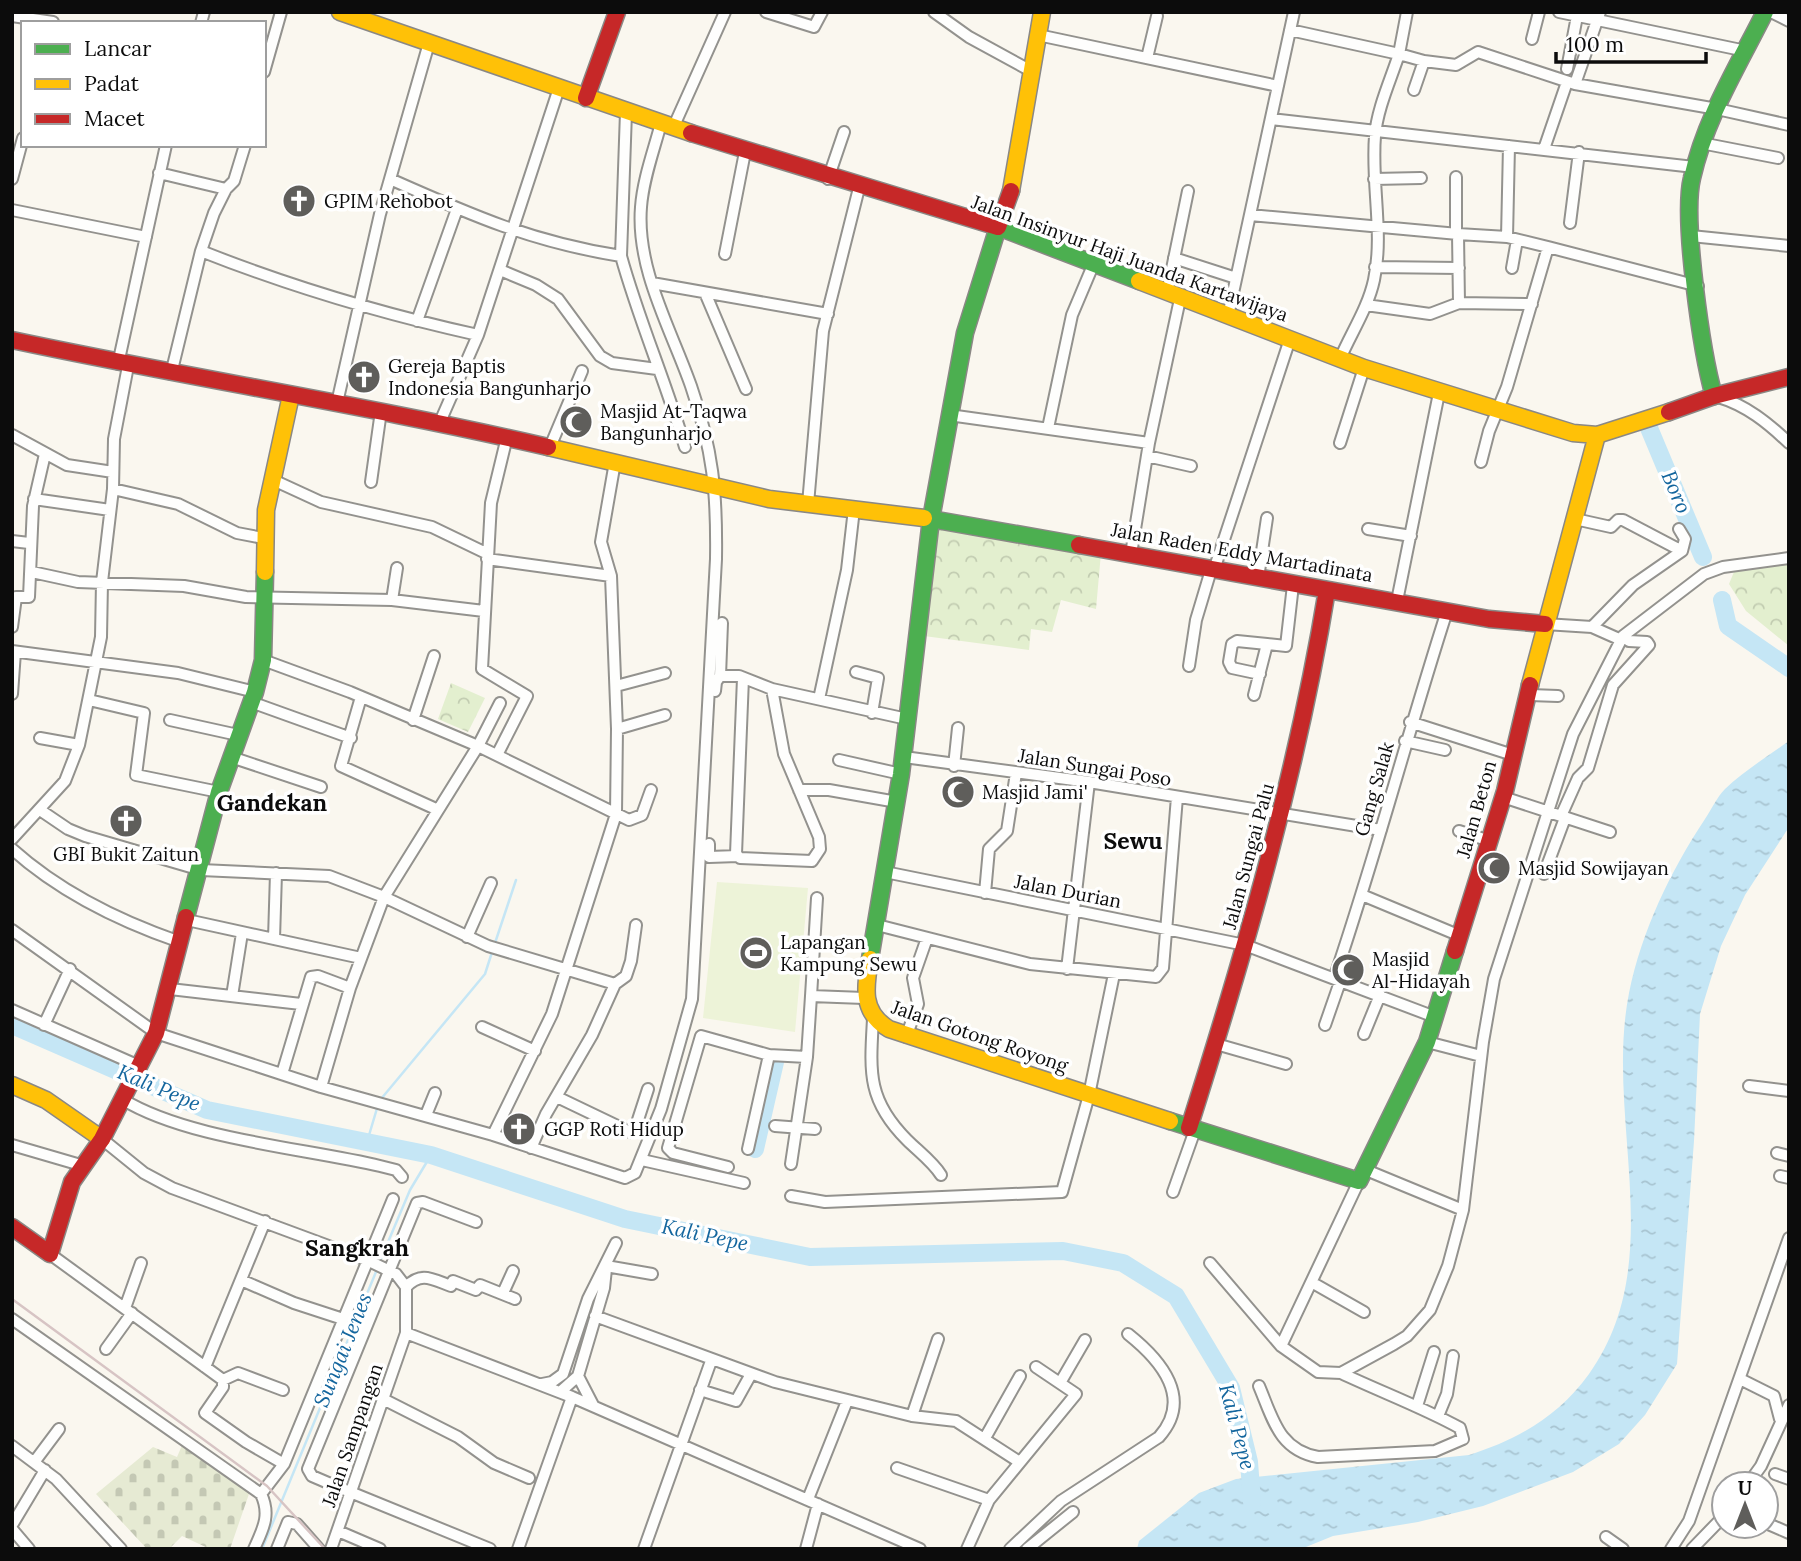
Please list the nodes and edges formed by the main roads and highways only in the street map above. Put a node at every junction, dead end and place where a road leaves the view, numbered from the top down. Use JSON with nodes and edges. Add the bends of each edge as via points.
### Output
{"nodes":[{"id":1,"x":340,"y":12,"type":"edge"},
{"id":2,"x":617,"y":12,"type":"edge"},
{"id":3,"x":1042,"y":12,"type":"edge"},
{"id":4,"x":1765,"y":12,"type":"edge"},
{"id":5,"x":586,"y":98,"type":"junction"},
{"id":6,"x":998,"y":227,"type":"junction"},
{"id":7,"x":12,"y":340,"type":"edge"},
{"id":8,"x":1789,"y":377,"type":"edge"},
{"id":9,"x":291,"y":395,"type":"junction"},
{"id":10,"x":1714,"y":396,"type":"junction"},
{"id":11,"x":1597,"y":435,"type":"junction"},
{"id":12,"x":932,"y":519,"type":"junction"},
{"id":13,"x":1326,"y":590,"type":"junction"},
{"id":14,"x":1545,"y":624,"type":"junction"},
{"id":15,"x":12,"y":1085,"type":"edge"},
{"id":16,"x":1192,"y":1129,"type":"junction"},
{"id":17,"x":102,"y":1139,"type":"junction"},
{"id":18,"x":1362,"y":1175,"type":"joint"},
{"id":19,"x":12,"y":1227,"type":"edge"},
{"id":20,"x":55,"y":1233,"type":"junction"},
{"id":21,"x":33,"y":1243,"type":"junction"}],
"edges":[{"from":1,"to":5,"type":"main road","name":"Jalan Insinyur Haji Juanda Kartawijaya"},
{"from":2,"to":5,"type":"main road"},
{"from":3,"to":6,"type":"main road","via":[[1010,194]]},
{"from":4,"to":10,"type":"main road","via":[[1701,143],[1689,199],[1707,372]]},
{"from":5,"to":6,"type":"main road","name":"Jalan Insinyur Haji Juanda Kartawijaya","via":[[828,179]]},
{"from":6,"to":11,"type":"main road","name":"Jalan Insinyur Haji Juanda Kartawijaya","via":[[1364,368],[1439,393],[1504,399],[1573,433]]},
{"from":6,"to":12,"type":"main road","via":[[975,298]]},
{"from":7,"to":9,"type":"main road","name":"Jalan Raden Eddy Martadinata"},
{"from":8,"to":10,"type":"main road","name":"Jalan Insinyur Haji Juanda Kartawijaya"},
{"from":9,"to":12,"type":"main road","name":"Jalan Raden Eddy Martadinata","via":[[440,422],[717,487]]},
{"from":9,"to":17,"type":"main road","via":[[271,479],[264,538],[263,660],[219,792],[156,1033]]},
{"from":10,"to":11,"type":"main road","name":"Jalan Insinyur Haji Juanda Kartawijaya"},
{"from":11,"to":14,"type":"main road","name":"Jalan Beton"},
{"from":12,"to":13,"type":"main road","name":"Jalan Raden Eddy Martadinata"},
{"from":12,"to":16,"type":"main road","name":"Jalan Gotong Royong","via":[[904,758],[864,998],[880,1027]]},
{"from":13,"to":14,"type":"main road","name":"Jalan Raden Eddy Martadinata","via":[[1489,619]]},
{"from":13,"to":16,"type":"main road","name":"Jalan Sungai Palu","via":[[1313,683],[1282,813]]},
{"from":14,"to":18,"type":"main road","name":"Jalan Beton","via":[[1503,797],[1427,1042]]},
{"from":15,"to":17,"type":"main road","via":[[46,1100]]},
{"from":16,"to":18,"type":"main road","name":"Jalan Gotong Royong"},
{"from":17,"to":20,"type":"main road","via":[[64,1200]]},
{"from":19,"to":21,"type":"main road"},
{"from":20,"to":21,"type":"main road"},
{"from":20,"to":21,"type":"main road","via":[[50,1254]]}]}
